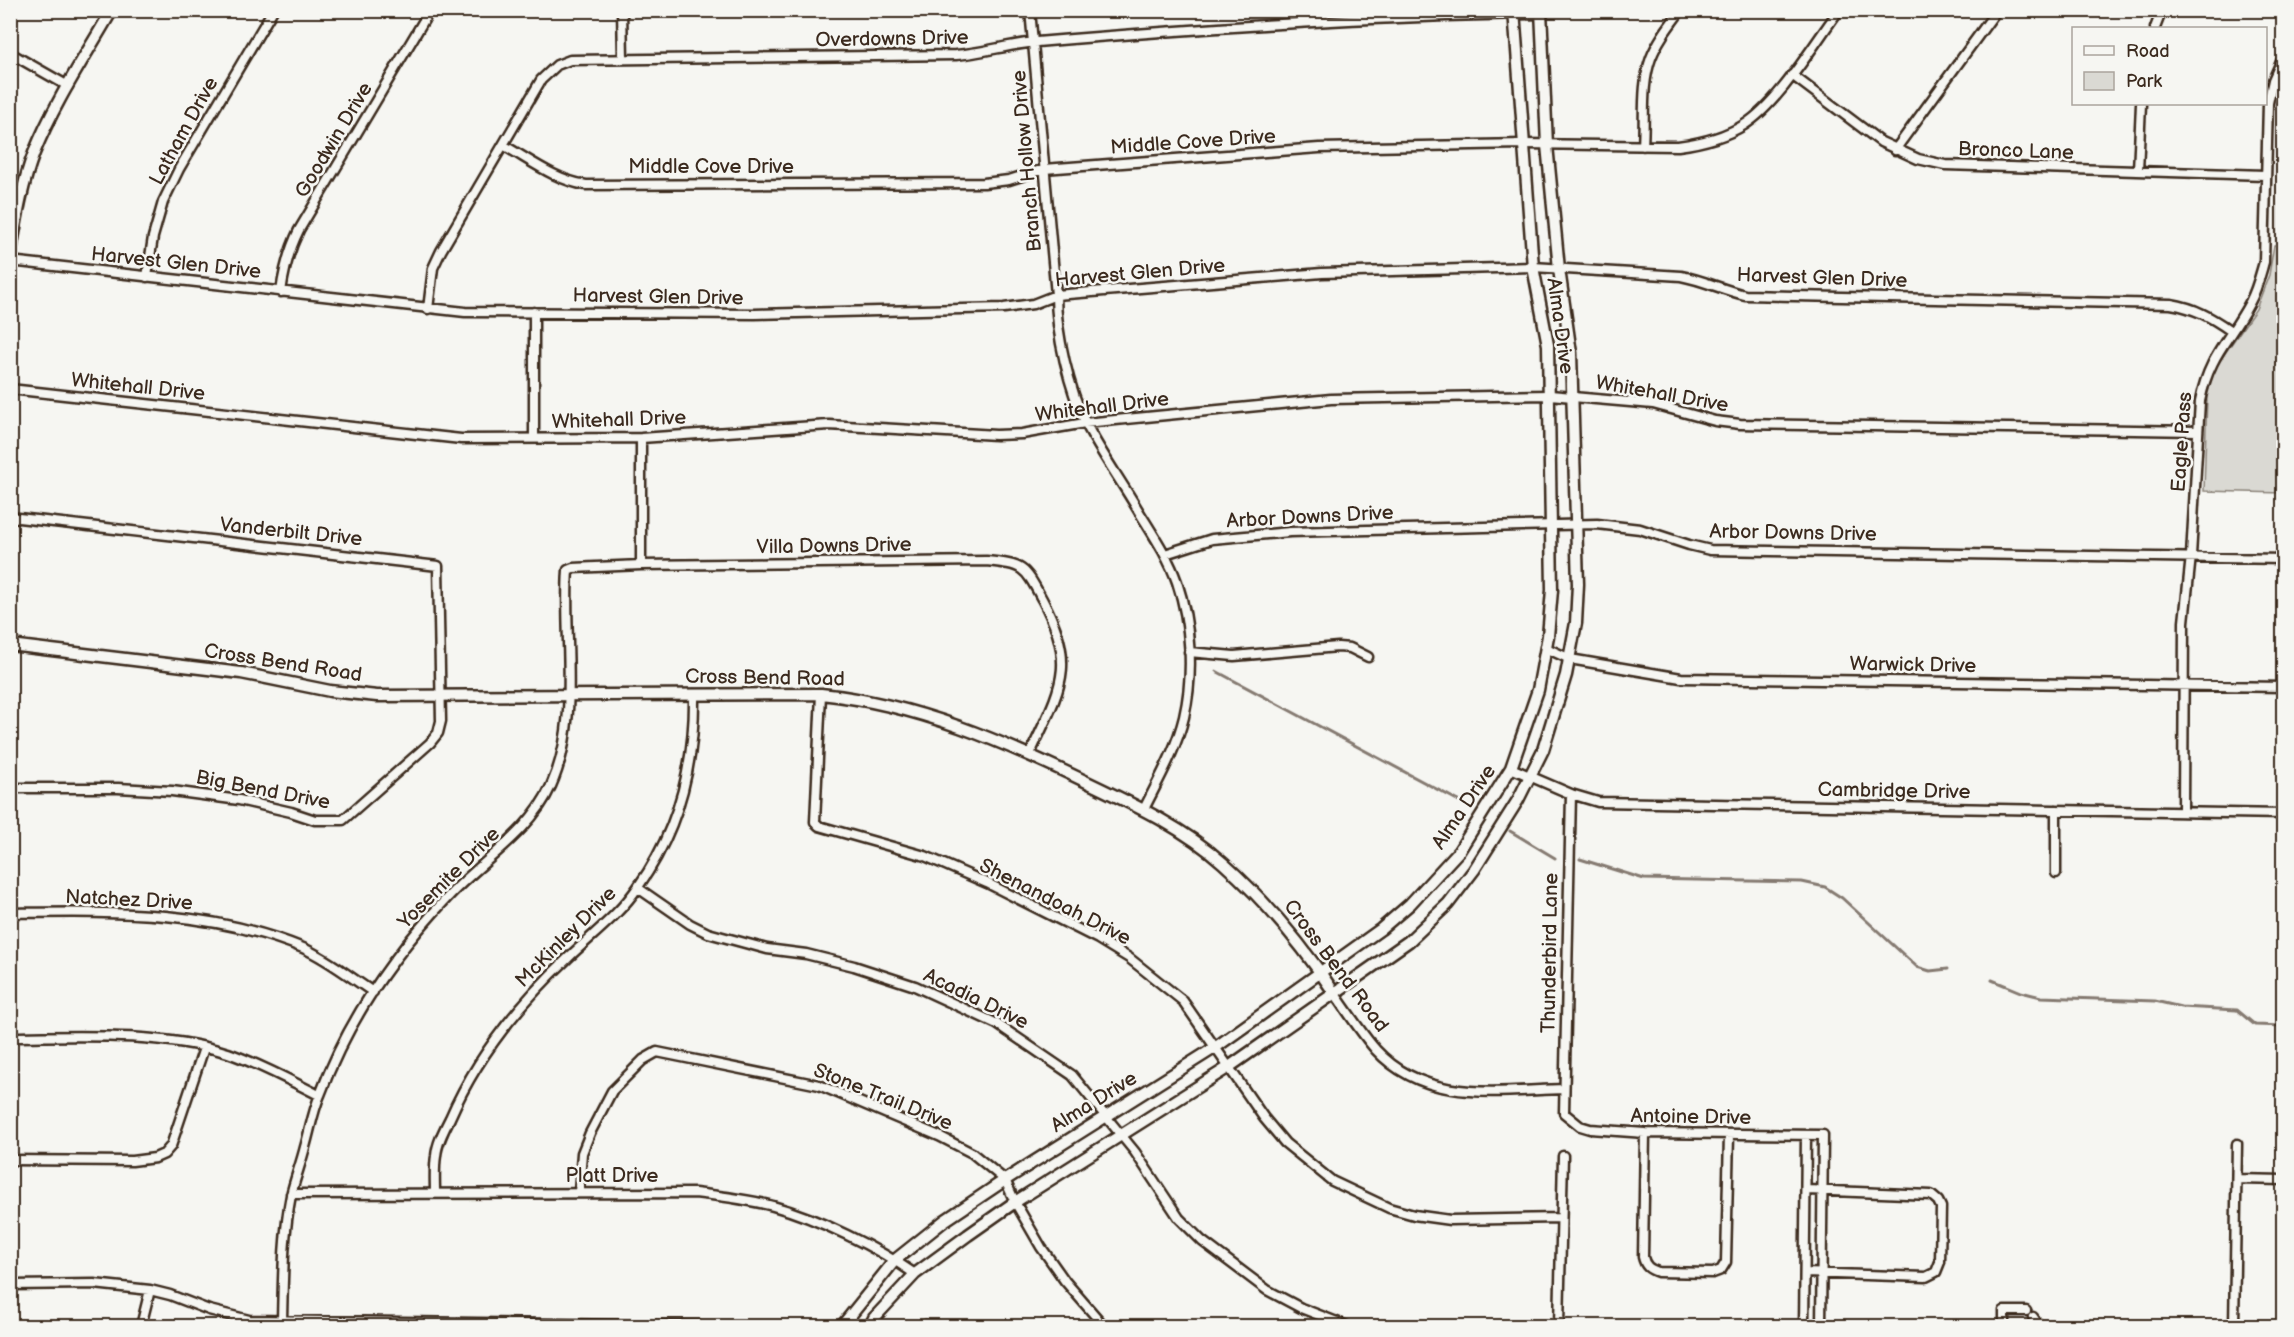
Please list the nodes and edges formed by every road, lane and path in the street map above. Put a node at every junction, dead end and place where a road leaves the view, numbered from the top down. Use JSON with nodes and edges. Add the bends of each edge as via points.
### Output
{"nodes":[{"id":1,"x":112,"y":10,"type":"edge"},
{"id":2,"x":273,"y":10,"type":"edge"},
{"id":3,"x":430,"y":10,"type":"edge"},
{"id":4,"x":622,"y":10,"type":"edge"},
{"id":5,"x":1030,"y":10,"type":"edge"},
{"id":6,"x":1681,"y":10,"type":"edge"},
{"id":7,"x":1839,"y":10,"type":"edge"},
{"id":8,"x":1997,"y":10,"type":"edge"},
{"id":9,"x":2162,"y":10,"type":"edge"},
{"id":10,"x":1542,"y":12,"type":"edge"},
{"id":11,"x":1515,"y":13,"type":"edge"},
{"id":12,"x":2155,"y":27,"type":"edge"},
{"id":13,"x":1033,"y":42,"type":"junction"},
{"id":14,"x":10,"y":52,"type":"edge"},
{"id":15,"x":2283,"y":55,"type":"edge"},
{"id":16,"x":622,"y":58,"type":"junction"},
{"id":17,"x":1792,"y":75,"type":"junction"},
{"id":18,"x":68,"y":86,"type":"junction"},
{"id":19,"x":2141,"y":105,"type":"edge"},
{"id":20,"x":503,"y":144,"type":"junction"},
{"id":21,"x":1523,"y":144,"type":"junction"},
{"id":22,"x":1548,"y":145,"type":"junction"},
{"id":23,"x":1643,"y":146,"type":"junction"},
{"id":24,"x":1895,"y":150,"type":"junction"},
{"id":25,"x":1044,"y":169,"type":"junction"},
{"id":26,"x":2138,"y":171,"type":"junction"},
{"id":27,"x":2265,"y":175,"type":"junction"},
{"id":28,"x":10,"y":191,"type":"edge"},
{"id":29,"x":22,"y":191,"type":"junction"},
{"id":30,"x":10,"y":259,"type":"edge"},
{"id":31,"x":1533,"y":267,"type":"junction"},
{"id":32,"x":1559,"y":269,"type":"junction"},
{"id":33,"x":147,"y":277,"type":"junction"},
{"id":34,"x":281,"y":292,"type":"junction"},
{"id":35,"x":1056,"y":295,"type":"junction"},
{"id":36,"x":428,"y":309,"type":"junction"},
{"id":37,"x":534,"y":312,"type":"junction"},
{"id":38,"x":2231,"y":331,"type":"junction"},
{"id":39,"x":10,"y":389,"type":"edge"},
{"id":40,"x":1550,"y":395,"type":"junction"},
{"id":41,"x":1571,"y":396,"type":"junction"},
{"id":42,"x":1085,"y":423,"type":"junction"},
{"id":43,"x":2198,"y":431,"type":"junction"},
{"id":44,"x":534,"y":438,"type":"junction"},
{"id":45,"x":641,"y":438,"type":"junction"},
{"id":46,"x":10,"y":517,"type":"edge"},
{"id":47,"x":1551,"y":525,"type":"junction"},
{"id":48,"x":1576,"y":525,"type":"junction"},
{"id":49,"x":1164,"y":554,"type":"junction"},
{"id":50,"x":2191,"y":556,"type":"junction"},
{"id":51,"x":2283,"y":559,"type":"edge"},
{"id":52,"x":641,"y":565,"type":"junction"},
{"id":53,"x":10,"y":645,"type":"edge"},
{"id":54,"x":1546,"y":648,"type":"junction"},
{"id":55,"x":1189,"y":652,"type":"junction"},
{"id":56,"x":1368,"y":657,"type":"dead end"},
{"id":57,"x":1570,"y":659,"type":"junction"},
{"id":58,"x":2185,"y":686,"type":"junction"},
{"id":59,"x":2283,"y":687,"type":"edge"},
{"id":60,"x":694,"y":694,"type":"junction"},
{"id":61,"x":821,"y":694,"type":"junction"},
{"id":62,"x":567,"y":695,"type":"junction"},
{"id":63,"x":441,"y":696,"type":"junction"},
{"id":64,"x":1030,"y":754,"type":"junction"},
{"id":65,"x":1511,"y":768,"type":"junction"},
{"id":66,"x":1529,"y":777,"type":"junction"},
{"id":67,"x":10,"y":788,"type":"edge"},
{"id":68,"x":1571,"y":794,"type":"junction"},
{"id":69,"x":1144,"y":809,"type":"junction"},
{"id":70,"x":2056,"y":810,"type":"junction"},
{"id":71,"x":2182,"y":812,"type":"junction"},
{"id":72,"x":2283,"y":814,"type":"edge"},
{"id":73,"x":2055,"y":873,"type":"dead end"},
{"id":74,"x":638,"y":888,"type":"junction"},
{"id":75,"x":10,"y":913,"type":"edge"},
{"id":76,"x":1321,"y":973,"type":"junction"},
{"id":77,"x":373,"y":992,"type":"junction"},
{"id":78,"x":1335,"y":994,"type":"junction"},
{"id":79,"x":10,"y":1037,"type":"edge"},
{"id":80,"x":1216,"y":1047,"type":"junction"},
{"id":81,"x":204,"y":1048,"type":"junction"},
{"id":82,"x":1229,"y":1067,"type":"junction"},
{"id":83,"x":1563,"y":1089,"type":"junction"},
{"id":84,"x":319,"y":1095,"type":"junction"},
{"id":85,"x":1564,"y":1113,"type":"joint"},
{"id":86,"x":1107,"y":1115,"type":"junction"},
{"id":87,"x":1645,"y":1133,"type":"junction"},
{"id":88,"x":1729,"y":1135,"type":"junction"},
{"id":89,"x":1806,"y":1135,"type":"junction"},
{"id":90,"x":1122,"y":1136,"type":"junction"},
{"id":91,"x":2237,"y":1144,"type":"dead end"},
{"id":92,"x":1563,"y":1156,"type":"dead end"},
{"id":93,"x":10,"y":1160,"type":"edge"},
{"id":94,"x":1806,"y":1163,"type":"junction"},
{"id":95,"x":1824,"y":1163,"type":"junction"},
{"id":96,"x":2237,"y":1179,"type":"junction"},
{"id":97,"x":1005,"y":1180,"type":"junction"},
{"id":98,"x":2283,"y":1180,"type":"edge"},
{"id":99,"x":1807,"y":1190,"type":"junction"},
{"id":100,"x":1824,"y":1190,"type":"junction"},
{"id":101,"x":579,"y":1192,"type":"junction"},
{"id":102,"x":435,"y":1193,"type":"junction"},
{"id":103,"x":291,"y":1194,"type":"junction"},
{"id":104,"x":1015,"y":1202,"type":"junction"},
{"id":105,"x":1562,"y":1218,"type":"junction"},
{"id":106,"x":1806,"y":1235,"type":"junction"},
{"id":107,"x":1823,"y":1236,"type":"junction"},
{"id":108,"x":895,"y":1260,"type":"junction"},
{"id":109,"x":1805,"y":1273,"type":"junction"},
{"id":110,"x":1822,"y":1273,"type":"junction"},
{"id":111,"x":915,"y":1274,"type":"junction"},
{"id":112,"x":10,"y":1285,"type":"edge"},
{"id":113,"x":150,"y":1290,"type":"junction"},
{"id":114,"x":2026,"y":1311,"type":"dead end"},
{"id":115,"x":2033,"y":1317,"type":"dead end"},
{"id":116,"x":282,"y":1322,"type":"junction"},
{"id":117,"x":1804,"y":1325,"type":"edge"},
{"id":118,"x":141,"y":1326,"type":"edge"},
{"id":119,"x":701,"y":1326,"type":"edge"},
{"id":120,"x":842,"y":1326,"type":"edge"},
{"id":121,"x":870,"y":1326,"type":"edge"},
{"id":122,"x":1104,"y":1326,"type":"edge"},
{"id":123,"x":1347,"y":1326,"type":"edge"},
{"id":124,"x":1559,"y":1326,"type":"edge"},
{"id":125,"x":1821,"y":1326,"type":"edge"},
{"id":126,"x":2004,"y":1326,"type":"edge"},
{"id":127,"x":2039,"y":1326,"type":"edge"},
{"id":128,"x":2234,"y":1326,"type":"edge"}],
"edges":[{"from":1,"to":18,"type":"main road"},
{"from":2,"to":33,"type":"street","name":"Latham Drive","via":[[163,202]]},
{"from":3,"to":34,"type":"street","name":"Goodwin Drive","via":[[291,245]]},
{"from":4,"to":16,"type":"street"},
{"from":5,"to":13,"type":"street","name":"Branch Hollow Drive"},
{"from":6,"to":23,"type":"street","via":[[1651,58]]},
{"from":7,"to":17,"type":"street","name":"Middle Cove Drive"},
{"from":8,"to":24,"type":"street"},
{"from":9,"to":12,"type":"street"},
{"from":10,"to":11,"type":"street","name":"Overdowns Drive"},
{"from":10,"to":22,"type":"main road","name":"Alma Drive"},
{"from":11,"to":13,"type":"street","name":"Overdowns Drive","via":[[1271,23]]},
{"from":11,"to":21,"type":"main road","name":"Alma Drive"},
{"from":13,"to":16,"type":"street","name":"Overdowns Drive","via":[[956,55]]},
{"from":13,"to":25,"type":"street","name":"Branch Hollow Drive"},
{"from":14,"to":18,"type":"street"},
{"from":15,"to":27,"type":"street","name":"Eagle Pass","via":[[2268,103]]},
{"from":16,"to":20,"type":"street","name":"Overdowns Drive","via":[[570,60],[557,65],[541,80]]},
{"from":17,"to":23,"type":"street","name":"Middle Cove Drive","via":[[1766,108],[1720,138],[1678,147]]},
{"from":17,"to":24,"type":"street","name":"Bronco Lane"},
{"from":18,"to":29,"type":"main road","via":[[34,154]]},
{"from":19,"to":26,"type":"street"},
{"from":20,"to":25,"type":"street","name":"Middle Cove Drive","via":[[557,177],[586,185],[984,183]]},
{"from":20,"to":36,"type":"street","name":"Overdowns Drive","via":[[433,268]]},
{"from":21,"to":22,"type":"street","name":"Middle Cove Drive"},
{"from":21,"to":25,"type":"street","name":"Middle Cove Drive","via":[[1319,148]]},
{"from":21,"to":31,"type":"main road","name":"Alma Drive"},
{"from":22,"to":23,"type":"street","name":"Middle Cove Drive"},
{"from":22,"to":32,"type":"main road","name":"Alma Drive"},
{"from":24,"to":26,"type":"street","name":"Bronco Lane","via":[[1945,165]]},
{"from":25,"to":35,"type":"street","name":"Branch Hollow Drive"},
{"from":26,"to":27,"type":"street","name":"Bronco Lane"},
{"from":27,"to":38,"type":"street","name":"Eagle Pass","via":[[2264,262],[2250,303]]},
{"from":28,"to":29,"type":"street"},
{"from":29,"to":30,"type":"main road"},
{"from":30,"to":33,"type":"street","name":"Harvest Glen Drive"},
{"from":31,"to":32,"type":"street","name":"Harvest Glen Drive"},
{"from":31,"to":35,"type":"street","name":"Harvest Glen Drive","via":[[1322,273]]},
{"from":31,"to":40,"type":"main road","name":"Alma Drive","via":[[1548,345]]},
{"from":32,"to":38,"type":"street","name":"Harvest Glen Drive","via":[[1681,276],[1745,295],[2171,304],[2193,308]]},
{"from":32,"to":41,"type":"main road","name":"Alma Drive","via":[[1571,353]]},
{"from":33,"to":34,"type":"street","name":"Harvest Glen Drive"},
{"from":34,"to":36,"type":"street","name":"Harvest Glen Drive"},
{"from":35,"to":37,"type":"street","name":"Harvest Glen Drive","via":[[1004,308],[755,314]]},
{"from":35,"to":42,"type":"street","name":"Branch Hollow Drive","via":[[1070,379]]},
{"from":36,"to":37,"type":"street","name":"Harvest Glen Drive"},
{"from":37,"to":44,"type":"street"},
{"from":38,"to":43,"type":"street","name":"Eagle Pass","via":[[2204,382]]},
{"from":39,"to":44,"type":"street","name":"Whitehall Drive","via":[[432,437]]},
{"from":40,"to":41,"type":"street","name":"Whitehall Drive"},
{"from":40,"to":42,"type":"street","name":"Whitehall Drive","via":[[1331,399]]},
{"from":40,"to":47,"type":"main road","name":"Alma Drive"},
{"from":41,"to":43,"type":"street","name":"Whitehall Drive","via":[[1653,404],[1740,424]]},
{"from":41,"to":48,"type":"main road","name":"Alma Drive"},
{"from":42,"to":45,"type":"street","name":"Whitehall Drive","via":[[996,435],[829,425]]},
{"from":42,"to":49,"type":"street","name":"Branch Hollow Drive"},
{"from":43,"to":50,"type":"street","name":"Eagle Pass"},
{"from":44,"to":45,"type":"street","name":"Whitehall Drive"},
{"from":45,"to":52,"type":"street"},
{"from":46,"to":63,"type":"street","name":"Vanderbilt Drive","via":[[438,566]]},
{"from":47,"to":48,"type":"street","name":"Arbor Downs Drive"},
{"from":47,"to":49,"type":"street","name":"Arbor Downs Drive","via":[[1290,532],[1212,539]]},
{"from":47,"to":54,"type":"main road","name":"Alma Drive","via":[[1552,590]]},
{"from":48,"to":50,"type":"street","name":"Arbor Downs Drive","via":[[1640,529],[1710,550]]},
{"from":48,"to":57,"type":"main road","name":"Alma Drive","via":[[1576,623]]},
{"from":49,"to":55,"type":"street","name":"Branch Hollow Drive","via":[[1177,582]]},
{"from":50,"to":51,"type":"street","name":"Arbor Downs Drive"},
{"from":50,"to":58,"type":"street","name":"Eagle Pass","via":[[2184,622]]},
{"from":52,"to":62,"type":"street","name":"Villa Downs Drive","via":[[567,570]]},
{"from":52,"to":64,"type":"street","name":"Villa Downs Drive","via":[[986,561],[1013,564],[1028,574],[1054,622],[1062,653],[1057,694]]},
{"from":53,"to":63,"type":"main road","name":"Cross Bend Road","via":[[241,673],[330,691]]},
{"from":54,"to":57,"type":"street","name":"Warwick Drive"},
{"from":54,"to":65,"type":"main road","name":"Alma Drive","via":[[1538,690]]},
{"from":55,"to":56,"type":"street","via":[[1234,656],[1338,647]]},
{"from":55,"to":69,"type":"street","name":"Branch Hollow Drive","via":[[1189,689],[1183,720],[1174,749]]},
{"from":57,"to":58,"type":"street","name":"Warwick Drive","via":[[1681,678]]},
{"from":57,"to":66,"type":"main road","name":"Alma Drive","via":[[1543,750]]},
{"from":58,"to":59,"type":"street","name":"Warwick Drive"},
{"from":58,"to":71,"type":"street","name":"Eagle Pass"},
{"from":60,"to":61,"type":"main road","name":"Cross Bend Road"},
{"from":60,"to":62,"type":"main road","name":"Cross Bend Road"},
{"from":60,"to":74,"type":"street","name":"McKinley Drive","via":[[695,725],[683,796],[657,858]]},
{"from":61,"to":64,"type":"main road","name":"Cross Bend Road","via":[[931,716]]},
{"from":61,"to":80,"type":"street","name":"Shenandoah Drive","via":[[815,822],[819,826],[925,856],[1098,939],[1183,1001]]},
{"from":62,"to":63,"type":"main road","name":"Cross Bend Road"},
{"from":62,"to":77,"type":"street","name":"Yosemite Drive","via":[[567,730],[561,759],[539,808],[447,897]]},
{"from":63,"to":67,"type":"street","name":"Big Bend Drive","via":[[438,733],[343,820],[315,820],[239,800],[172,791]]},
{"from":64,"to":69,"type":"main road","name":"Cross Bend Road"},
{"from":65,"to":66,"type":"street","name":"Cambridge Drive"},
{"from":65,"to":76,"type":"main road","name":"Alma Drive","via":[[1459,851],[1433,880],[1381,929]]},
{"from":66,"to":68,"type":"street","name":"Cambridge Drive"},
{"from":66,"to":78,"type":"main road","name":"Alma Drive","via":[[1486,853],[1448,903],[1409,941]]},
{"from":68,"to":70,"type":"street","name":"Cambridge Drive","via":[[1598,802]]},
{"from":68,"to":83,"type":"street","name":"Thunderbird Lane"},
{"from":69,"to":76,"type":"main road","name":"Cross Bend Road","via":[[1222,862],[1290,930]]},
{"from":70,"to":71,"type":"street","name":"Cambridge Drive"},
{"from":70,"to":73,"type":"street"},
{"from":71,"to":72,"type":"street","name":"Cambridge Drive"},
{"from":74,"to":86,"type":"street","name":"Acadia Drive","via":[[708,933],[767,950],[806,954],[854,966],[915,986],[997,1024],[1072,1075]]},
{"from":74,"to":102,"type":"street","name":"McKinley Drive","via":[[604,927],[536,988],[480,1060],[439,1141]]},
{"from":75,"to":77,"type":"street","name":"Natchez Drive","via":[[124,912],[217,922],[304,949]]},
{"from":76,"to":78,"type":"main road","name":"Cross Bend Road"},
{"from":76,"to":80,"type":"main road","name":"Alma Drive"},
{"from":77,"to":84,"type":"street","name":"Yosemite Drive"},
{"from":78,"to":82,"type":"main road","name":"Alma Drive"},
{"from":78,"to":83,"type":"street","name":"Cross Bend Road","via":[[1392,1065],[1430,1085],[1469,1092]]},
{"from":79,"to":81,"type":"street","via":[[99,1036]]},
{"from":80,"to":82,"type":"street","name":"Shenandoah Drive"},
{"from":80,"to":86,"type":"main road","name":"Alma Drive"},
{"from":81,"to":84,"type":"street","via":[[251,1061]]},
{"from":81,"to":93,"type":"street","via":[[171,1146],[164,1154],[132,1161]]},
{"from":82,"to":90,"type":"main road","name":"Alma Drive"},
{"from":82,"to":105,"type":"street","name":"Shenandoah Drive","via":[[1284,1143],[1332,1181],[1359,1196],[1414,1215],[1450,1220]]},
{"from":83,"to":85,"type":"street","name":"Thunderbird Lane"},
{"from":84,"to":103,"type":"street","name":"Yosemite Drive"},
{"from":85,"to":87,"type":"street","name":"Antoine Drive","via":[[1590,1129]]},
{"from":86,"to":90,"type":"street","name":"Acadia Drive"},
{"from":86,"to":97,"type":"main road","name":"Alma Drive"},
{"from":87,"to":88,"type":"street","name":"Antoine Drive"},
{"from":87,"to":88,"type":"street","via":[[1643,1257],[1649,1269],[1658,1272],[1713,1273],[1726,1262]]},
{"from":88,"to":89,"type":"street","name":"Antoine Drive"},
{"from":89,"to":94,"type":"street"},
{"from":89,"to":95,"type":"street","name":"Antoine Drive","via":[[1823,1135]]},
{"from":90,"to":104,"type":"main road","name":"Alma Drive"},
{"from":90,"to":123,"type":"street","name":"Acadia Drive","via":[[1179,1218],[1202,1241],[1266,1290]]},
{"from":91,"to":96,"type":"street"},
{"from":92,"to":105,"type":"street"},
{"from":94,"to":95,"type":"street"},
{"from":94,"to":99,"type":"street"},
{"from":95,"to":100,"type":"street"},
{"from":96,"to":98,"type":"street"},
{"from":96,"to":128,"type":"street"},
{"from":97,"to":101,"type":"street","name":"Stone Trail Drive","via":[[972,1153],[819,1085],[657,1052],[612,1091],[582,1154]]},
{"from":97,"to":104,"type":"street","name":"Stone Trail Drive"},
{"from":97,"to":108,"type":"main road","name":"Alma Drive"},
{"from":99,"to":100,"type":"street"},
{"from":99,"to":106,"type":"street"},
{"from":100,"to":107,"type":"street"},
{"from":100,"to":110,"type":"street","via":[[1931,1195],[1941,1207],[1940,1262],[1936,1272],[1926,1277]]},
{"from":101,"to":102,"type":"street","name":"Platt Drive"},
{"from":101,"to":108,"type":"street","name":"Platt Drive","via":[[695,1192],[740,1198],[809,1218]]},
{"from":102,"to":103,"type":"street","name":"Platt Drive"},
{"from":103,"to":116,"type":"street","name":"Yosemite Drive"},
{"from":104,"to":111,"type":"main road","name":"Alma Drive"},
{"from":104,"to":122,"type":"street","name":"Stone Trail Drive","via":[[1065,1281]]},
{"from":105,"to":124,"type":"street"},
{"from":106,"to":107,"type":"street"},
{"from":106,"to":109,"type":"street"},
{"from":107,"to":110,"type":"street"},
{"from":108,"to":111,"type":"street","name":"Platt Drive"},
{"from":108,"to":120,"type":"main road","name":"Alma Drive"},
{"from":109,"to":110,"type":"street"},
{"from":109,"to":117,"type":"street"},
{"from":110,"to":125,"type":"street"},
{"from":111,"to":121,"type":"main road","name":"Alma Drive"},
{"from":112,"to":113,"type":"street","via":[[94,1284]]},
{"from":113,"to":116,"type":"street","via":[[225,1315]]},
{"from":113,"to":118,"type":"street"},
{"from":114,"to":126,"type":"street","via":[[2004,1311]]},
{"from":115,"to":127,"type":"street"},
{"from":116,"to":119,"type":"street"},
{"from":117,"to":125,"type":"street"}]}
